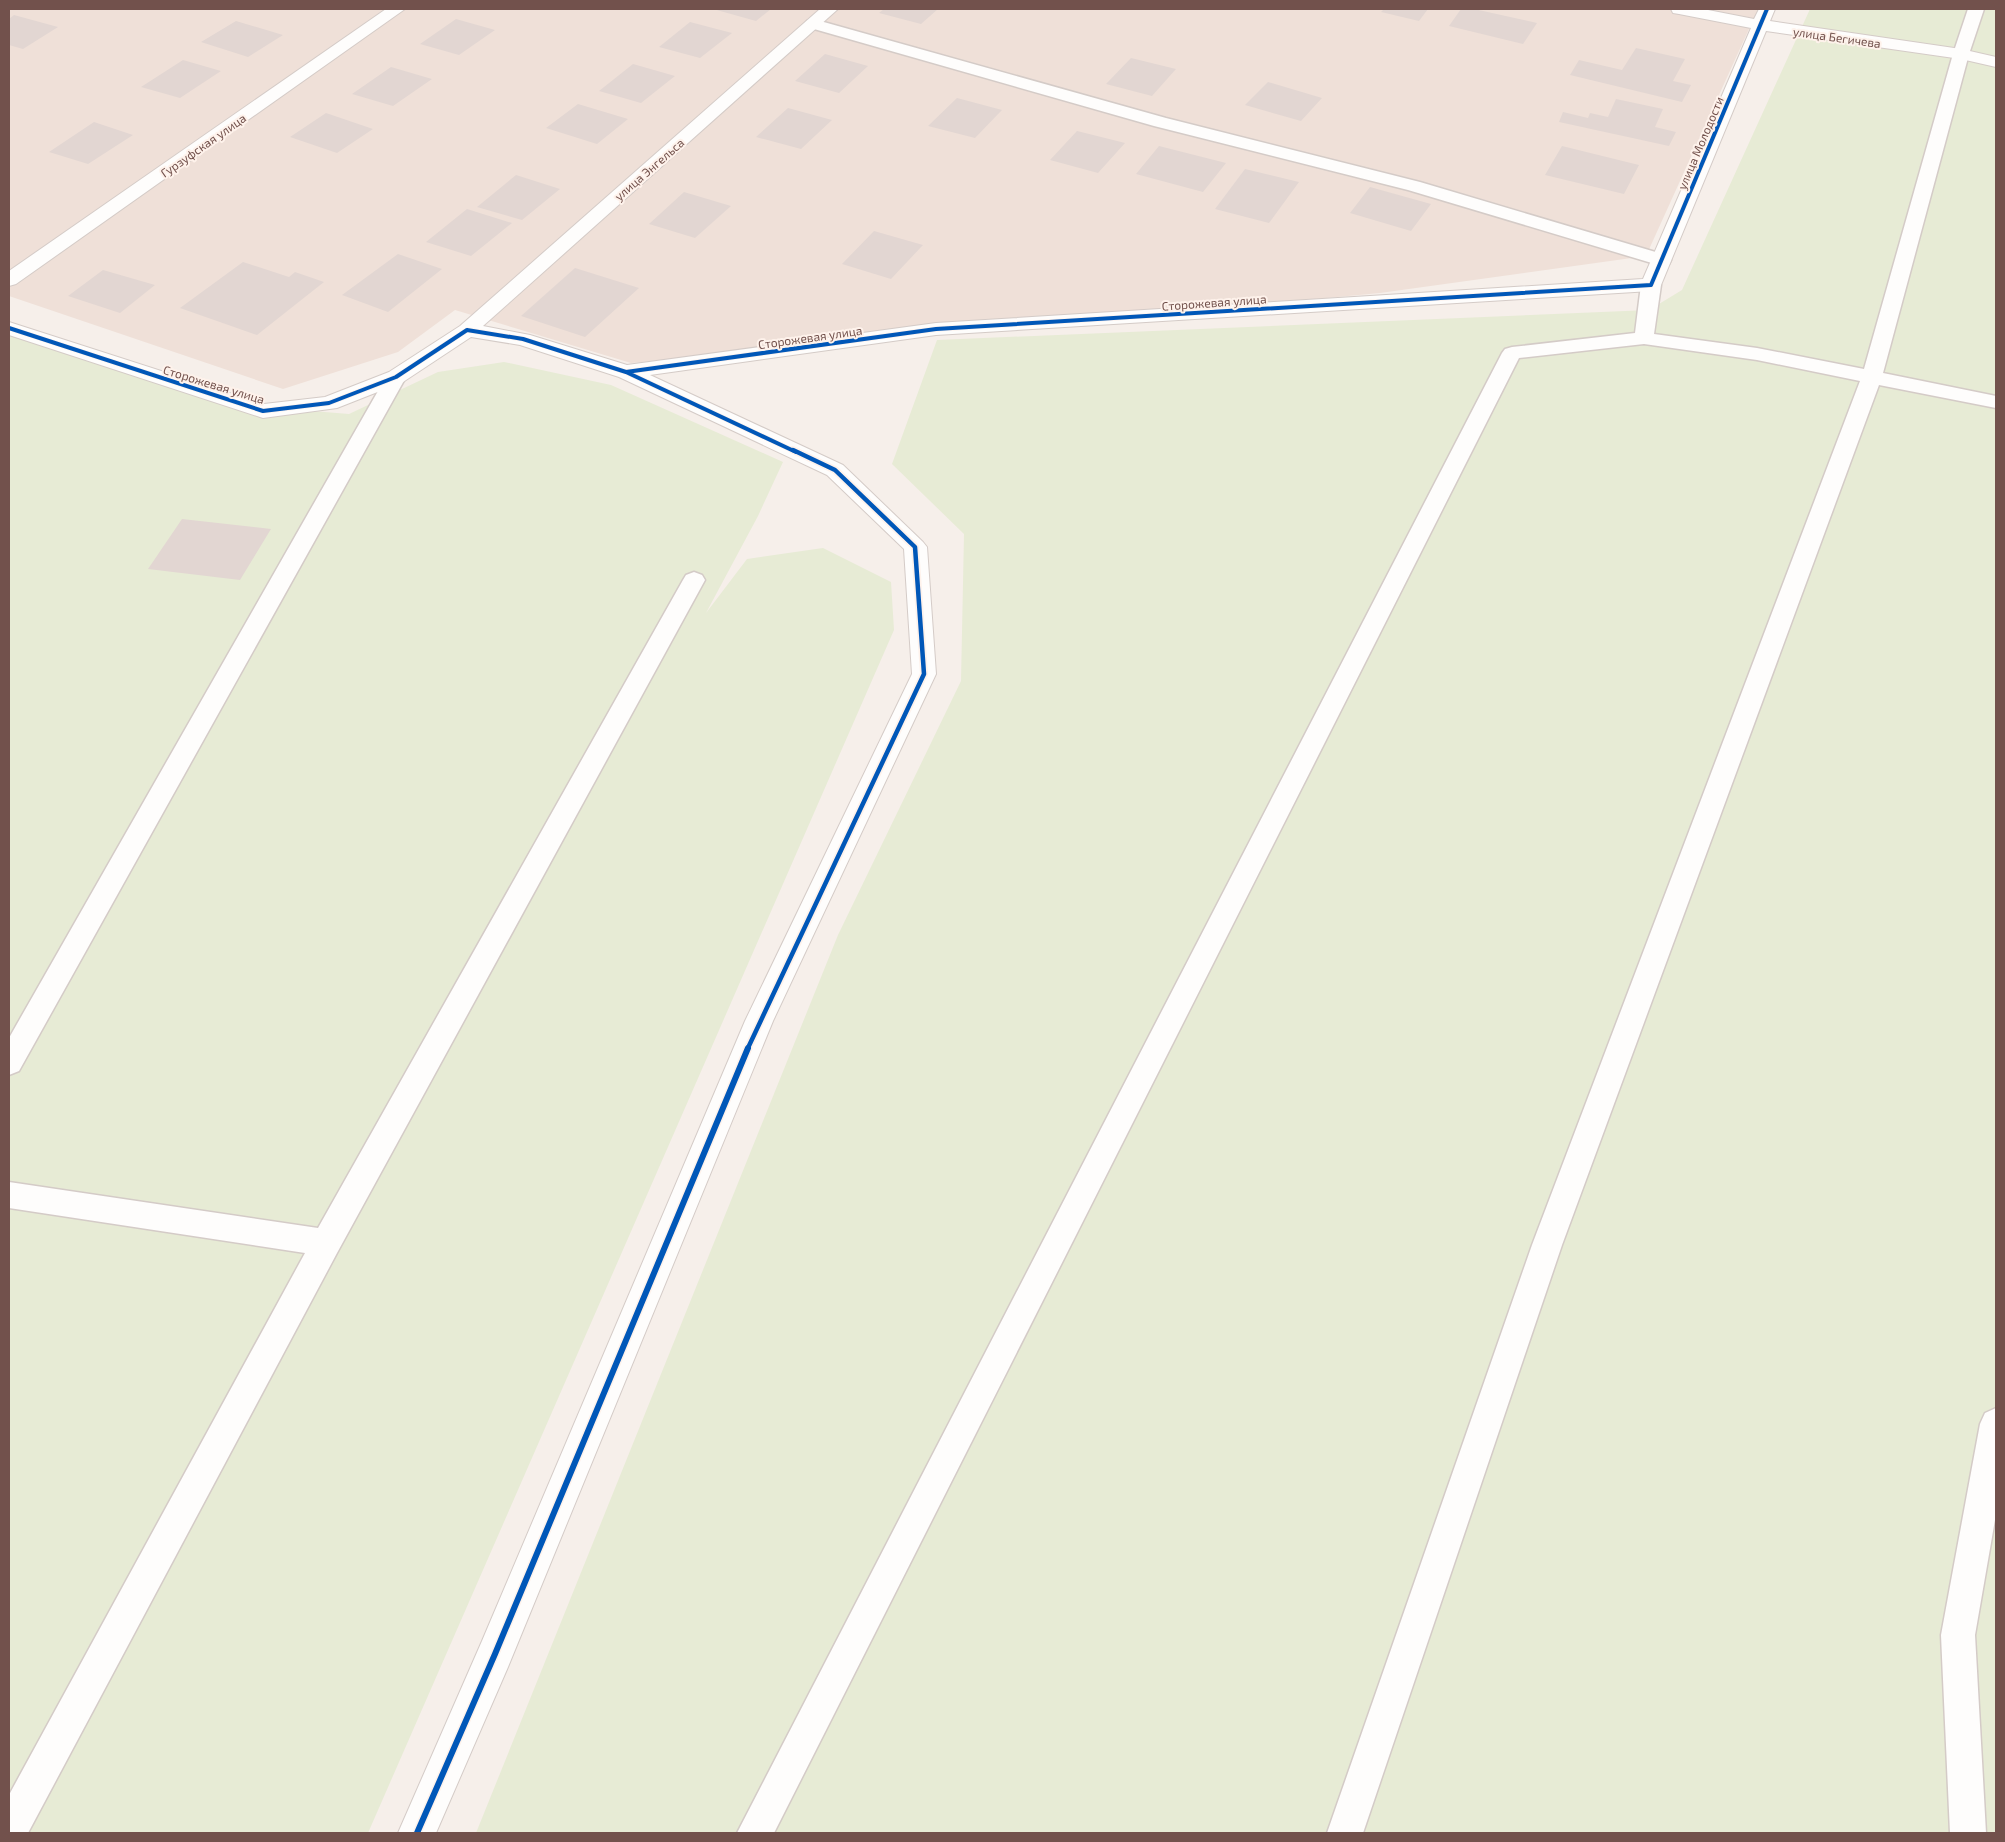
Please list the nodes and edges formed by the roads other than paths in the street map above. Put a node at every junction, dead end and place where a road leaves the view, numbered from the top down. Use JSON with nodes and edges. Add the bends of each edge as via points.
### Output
{"nodes":[{"id":1,"x":397,"y":9,"type":"edge"},
{"id":2,"x":830,"y":9,"type":"edge"},
{"id":3,"x":1679,"y":9,"type":"edge"},
{"id":4,"x":1767,"y":9,"type":"edge"},
{"id":5,"x":1976,"y":9,"type":"edge"},
{"id":6,"x":813,"y":24,"type":"junction"},
{"id":7,"x":1760,"y":26,"type":"junction"},
{"id":8,"x":1961,"y":54,"type":"junction"},
{"id":9,"x":1996,"y":62,"type":"edge"},
{"id":10,"x":1662,"y":260,"type":"junction"},
{"id":11,"x":9,"y":280,"type":"edge"},
{"id":12,"x":1651,"y":285,"type":"junction"},
{"id":13,"x":9,"y":328,"type":"edge"},
{"id":14,"x":468,"y":330,"type":"junction"},
{"id":15,"x":1644,"y":338,"type":"junction"},
{"id":16,"x":626,"y":372,"type":"junction"},
{"id":17,"x":1872,"y":376,"type":"junction"},
{"id":18,"x":396,"y":378,"type":"junction"},
{"id":19,"x":1996,"y":402,"type":"edge"},
{"id":20,"x":694,"y":580,"type":"dead end"},
{"id":21,"x":9,"y":1063,"type":"edge"},
{"id":22,"x":9,"y":1195,"type":"edge"},
{"id":23,"x":326,"y":1243,"type":"junction"},
{"id":24,"x":1996,"y":1424,"type":"edge"},
{"id":25,"x":9,"y":1831,"type":"edge"},
{"id":26,"x":417,"y":1833,"type":"edge"},
{"id":27,"x":755,"y":1833,"type":"edge"},
{"id":28,"x":1345,"y":1833,"type":"edge"},
{"id":29,"x":1968,"y":1833,"type":"edge"}],
"edges":[{"from":1,"to":11,"type":"street","name":"Гурзуфская улица"},
{"from":2,"to":6,"type":"street","name":"улица Энгельса"},
{"from":3,"to":7,"type":"street","name":"улица Бегичева"},
{"from":4,"to":7,"type":"street","name":"улица Молодости"},
{"from":5,"to":8,"type":"lane"},
{"from":6,"to":10,"type":"lane","via":[[1160,122],[1414,186]]},
{"from":6,"to":14,"type":"street","name":"улица Энгельса"},
{"from":7,"to":8,"type":"street","name":"улица Бегичева"},
{"from":7,"to":10,"type":"street","name":"улица Молодости"},
{"from":8,"to":9,"type":"street","name":"улица Бегичева"},
{"from":8,"to":17,"type":"lane"},
{"from":10,"to":12,"type":"street","name":"улица Молодости"},
{"from":12,"to":15,"type":"lane"},
{"from":12,"to":16,"type":"street","name":"Сторожевая улица","via":[[936,329]]},
{"from":13,"to":18,"type":"street","name":"Сторожевая улица","via":[[263,411],[329,403]]},
{"from":14,"to":16,"type":"street","name":"Сторожевая улица","via":[[523,339]]},
{"from":14,"to":18,"type":"street","name":"Сторожевая улица"},
{"from":15,"to":17,"type":"lane","via":[[1757,354]]},
{"from":15,"to":27,"type":"lane","via":[[1512,353]]},
{"from":16,"to":26,"type":"street","via":[[835,470],[915,547],[924,674],[759,1021],[499,1645]]},
{"from":17,"to":19,"type":"lane"},
{"from":17,"to":28,"type":"lane","via":[[1548,1245]]},
{"from":18,"to":21,"type":"lane"},
{"from":20,"to":23,"type":"lane"},
{"from":22,"to":23,"type":"lane"},
{"from":23,"to":25,"type":"lane"},
{"from":24,"to":29,"type":"lane","via":[[1958,1635]]}]}
